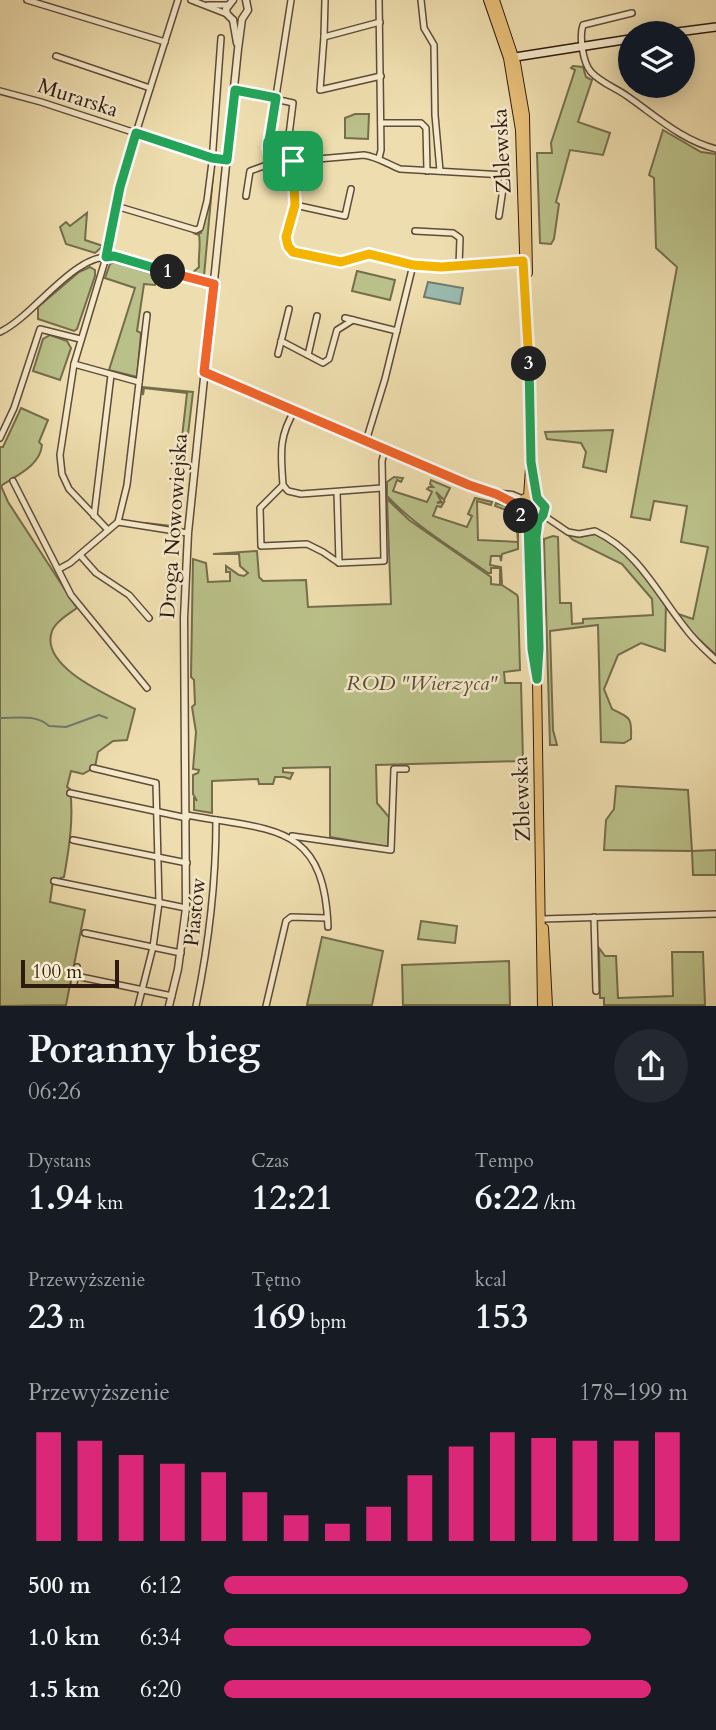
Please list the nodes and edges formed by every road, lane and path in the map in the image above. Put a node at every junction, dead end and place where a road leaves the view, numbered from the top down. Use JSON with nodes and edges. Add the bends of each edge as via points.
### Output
{"nodes":[{"id":1,"x":27,"y":0,"type":"edge"},
{"id":2,"x":178,"y":0,"type":"edge"},
{"id":3,"x":191,"y":0,"type":"edge"},
{"id":4,"x":291,"y":0,"type":"edge"},
{"id":5,"x":325,"y":0,"type":"edge"},
{"id":6,"x":379,"y":0,"type":"edge"},
{"id":7,"x":421,"y":0,"type":"edge"},
{"id":8,"x":488,"y":0,"type":"edge"},
{"id":9,"x":495,"y":0,"type":"edge"},
{"id":10,"x":245,"y":1,"type":"edge"},
{"id":11,"x":230,"y":2,"type":"edge"},
{"id":12,"x":208,"y":5,"type":"junction"},
{"id":13,"x":632,"y":13,"type":"dead end"},
{"id":14,"x":230,"y":17,"type":"junction"},
{"id":15,"x":242,"y":19,"type":"junction"},
{"id":16,"x":380,"y":22,"type":"junction"},
{"id":17,"x":716,"y":27,"type":"edge"},
{"id":18,"x":695,"y":30,"type":"edge"},
{"id":19,"x":324,"y":37,"type":"junction"},
{"id":20,"x":221,"y":38,"type":"dead end"},
{"id":21,"x":618,"y":40,"type":"edge"},
{"id":22,"x":165,"y":42,"type":"junction"},
{"id":23,"x":583,"y":45,"type":"junction"},
{"id":24,"x":238,"y":49,"type":"junction"},
{"id":25,"x":56,"y":56,"type":"dead end"},
{"id":26,"x":511,"y":57,"type":"junction"},
{"id":27,"x":380,"y":76,"type":"junction"},
{"id":28,"x":150,"y":88,"type":"junction"},
{"id":29,"x":235,"y":90,"type":"junction"},
{"id":30,"x":0,"y":91,"type":"edge"},
{"id":31,"x":276,"y":98,"type":"junction"},
{"id":32,"x":381,"y":123,"type":"junction"},
{"id":33,"x":136,"y":133,"type":"junction"},
{"id":34,"x":288,"y":143,"type":"dead end"},
{"id":35,"x":716,"y":149,"type":"edge"},
{"id":36,"x":212,"y":158,"type":"junction"},
{"id":37,"x":379,"y":158,"type":"junction"},
{"id":38,"x":227,"y":160,"type":"junction"},
{"id":39,"x":293,"y":161,"type":"junction"},
{"id":40,"x":272,"y":163,"type":"junction"},
{"id":41,"x":427,"y":171,"type":"junction"},
{"id":42,"x":440,"y":171,"type":"junction"},
{"id":43,"x":351,"y":189,"type":"dead end"},
{"id":44,"x":246,"y":196,"type":"dead end"},
{"id":45,"x":295,"y":205,"type":"junction"},
{"id":46,"x":116,"y":206,"type":"junction"},
{"id":47,"x":499,"y":216,"type":"dead end"},
{"id":48,"x":415,"y":231,"type":"dead end"},
{"id":49,"x":106,"y":257,"type":"junction"},
{"id":50,"x":523,"y":261,"type":"junction"},
{"id":51,"x":413,"y":265,"type":"junction"},
{"id":52,"x":459,"y":266,"type":"junction"},
{"id":53,"x":214,"y":284,"type":"junction"},
{"id":54,"x":527,"y":303,"type":"junction"},
{"id":55,"x":289,"y":309,"type":"dead end"},
{"id":56,"x":147,"y":315,"type":"dead end"},
{"id":57,"x":317,"y":316,"type":"dead end"},
{"id":58,"x":345,"y":318,"type":"dead end"},
{"id":59,"x":353,"y":320,"type":"junction"},
{"id":60,"x":397,"y":331,"type":"junction"},
{"id":61,"x":0,"y":332,"type":"edge"},
{"id":62,"x":80,"y":340,"type":"junction"},
{"id":63,"x":281,"y":341,"type":"junction"},
{"id":64,"x":278,"y":354,"type":"dead end"},
{"id":65,"x":308,"y":355,"type":"junction"},
{"id":66,"x":74,"y":364,"type":"junction"},
{"id":67,"x":204,"y":372,"type":"junction"},
{"id":68,"x":111,"y":375,"type":"junction"},
{"id":69,"x":139,"y":383,"type":"junction"},
{"id":70,"x":295,"y":411,"type":"junction"},
{"id":71,"x":0,"y":438,"type":"edge"},
{"id":72,"x":366,"y":441,"type":"junction"},
{"id":73,"x":385,"y":449,"type":"junction"},
{"id":74,"x":13,"y":481,"type":"dead end"},
{"id":75,"x":283,"y":485,"type":"junction"},
{"id":76,"x":382,"y":488,"type":"junction"},
{"id":77,"x":337,"y":492,"type":"junction"},
{"id":78,"x":527,"y":500,"type":"junction"},
{"id":79,"x":94,"y":516,"type":"junction"},
{"id":80,"x":536,"y":519,"type":"junction"},
{"id":81,"x":118,"y":522,"type":"junction"},
{"id":82,"x":108,"y":530,"type":"junction"},
{"id":83,"x":188,"y":533,"type":"junction"},
{"id":84,"x":79,"y":555,"type":"junction"},
{"id":85,"x":339,"y":563,"type":"junction"},
{"id":86,"x":59,"y":569,"type":"junction"},
{"id":87,"x":149,"y":618,"type":"dead end"},
{"id":88,"x":716,"y":660,"type":"edge"},
{"id":89,"x":147,"y":688,"type":"dead end"},
{"id":90,"x":93,"y":768,"type":"dead end"},
{"id":91,"x":406,"y":769,"type":"dead end"},
{"id":92,"x":70,"y":793,"type":"dead end"},
{"id":93,"x":79,"y":796,"type":"junction"},
{"id":94,"x":78,"y":805,"type":"dead end"},
{"id":95,"x":158,"y":813,"type":"junction"},
{"id":96,"x":187,"y":816,"type":"junction"},
{"id":97,"x":216,"y":820,"type":"junction"},
{"id":98,"x":81,"y":832,"type":"dead end"},
{"id":99,"x":289,"y":836,"type":"junction"},
{"id":100,"x":159,"y":858,"type":"junction"},
{"id":101,"x":187,"y":863,"type":"junction"},
{"id":102,"x":62,"y":873,"type":"dead end"},
{"id":103,"x":159,"y":902,"type":"junction"},
{"id":104,"x":186,"y":908,"type":"junction"},
{"id":105,"x":716,"y":914,"type":"edge"},
{"id":106,"x":594,"y":917,"type":"junction"},
{"id":107,"x":327,"y":918,"type":"junction"},
{"id":108,"x":542,"y":919,"type":"junction"},
{"id":109,"x":328,"y":927,"type":"dead end"},
{"id":110,"x":83,"y":941,"type":"dead end"},
{"id":111,"x":153,"y":947,"type":"junction"},
{"id":112,"x":181,"y":953,"type":"junction"},
{"id":113,"x":77,"y":967,"type":"dead end"},
{"id":114,"x":76,"y":975,"type":"junction"},
{"id":115,"x":74,"y":983,"type":"dead end"},
{"id":116,"x":143,"y":990,"type":"junction"},
{"id":117,"x":596,"y":991,"type":"dead end"},
{"id":118,"x":172,"y":996,"type":"junction"},
{"id":119,"x":138,"y":1006,"type":"edge"},
{"id":120,"x":169,"y":1006,"type":"edge"},
{"id":121,"x":196,"y":1006,"type":"edge"},
{"id":122,"x":266,"y":1006,"type":"edge"},
{"id":123,"x":542,"y":1006,"type":"edge"},
{"id":124,"x":548,"y":1006,"type":"edge"}],
"edges":[{"from":1,"to":22,"type":"street"},
{"from":2,"to":22,"type":"street"},
{"from":3,"to":12,"type":"street"},
{"from":4,"to":31,"type":"street"},
{"from":5,"to":19,"type":"street"},
{"from":6,"to":16,"type":"street"},
{"from":7,"to":42,"type":"street","via":[[424,28],[434,45]]},
{"from":8,"to":26,"type":"main road","name":"Zblewska"},
{"from":9,"to":26,"type":"main road","name":"Zblewska"},
{"from":10,"to":15,"type":"street","name":"Droga Nowowiejska","via":[[248,10]]},
{"from":11,"to":12,"type":"street"},
{"from":11,"to":14,"type":"street","name":"Droga Nowowiejska"},
{"from":12,"to":14,"type":"street"},
{"from":13,"to":23,"type":"street","via":[[583,26]]},
{"from":14,"to":15,"type":"street"},
{"from":14,"to":24,"type":"street","name":"Droga Nowowiejska"},
{"from":15,"to":24,"type":"street","name":"Droga Nowowiejska"},
{"from":16,"to":19,"type":"street"},
{"from":16,"to":27,"type":"street"},
{"from":17,"to":18,"type":"main road"},
{"from":19,"to":27,"type":"street","via":[[320,90]]},
{"from":20,"to":36,"type":"street"},
{"from":21,"to":23,"type":"main road"},
{"from":22,"to":28,"type":"street"},
{"from":23,"to":26,"type":"main road"},
{"from":23,"to":35,"type":"street","via":[[590,71],[598,78],[674,130]]},
{"from":24,"to":29,"type":"street","name":"Droga Nowowiejska"},
{"from":25,"to":28,"type":"street"},
{"from":26,"to":50,"type":"main road","name":"Zblewska","via":[[520,130]]},
{"from":26,"to":54,"type":"main road","name":"Zblewska","via":[[525,122]]},
{"from":27,"to":32,"type":"street"},
{"from":28,"to":33,"type":"street"},
{"from":29,"to":31,"type":"street"},
{"from":29,"to":38,"type":"street","name":"Droga Nowowiejska"},
{"from":30,"to":33,"type":"street","name":"Murarska"},
{"from":31,"to":34,"type":"street","via":[[293,103]]},
{"from":31,"to":40,"type":"street","via":[[268,148]]},
{"from":32,"to":37,"type":"street"},
{"from":32,"to":41,"type":"street","via":[[421,123],[426,128]]},
{"from":33,"to":36,"type":"street","name":"Murarska"},
{"from":33,"to":46,"type":"street"},
{"from":36,"to":38,"type":"street","name":"Murarska"},
{"from":36,"to":46,"type":"street","via":[[200,228]]},
{"from":37,"to":39,"type":"street","via":[[364,155]]},
{"from":37,"to":41,"type":"street","via":[[400,169]]},
{"from":38,"to":53,"type":"street","name":"Droga Nowowiejska"},
{"from":39,"to":40,"type":"street"},
{"from":39,"to":45,"type":"street"},
{"from":40,"to":44,"type":"street","via":[[250,171]]},
{"from":41,"to":42,"type":"street"},
{"from":42,"to":47,"type":"street","via":[[505,175]]},
{"from":43,"to":45,"type":"street","via":[[345,216]]},
{"from":45,"to":51,"type":"street","via":[[286,237],[293,252],[341,262],[369,254]]},
{"from":46,"to":49,"type":"street"},
{"from":48,"to":52,"type":"street","via":[[453,233],[460,238]]},
{"from":49,"to":53,"type":"street"},
{"from":49,"to":61,"type":"street","via":[[82,265]]},
{"from":49,"to":62,"type":"street"},
{"from":50,"to":52,"type":"street"},
{"from":50,"to":54,"type":"main road","name":"Zblewska"},
{"from":51,"to":52,"type":"street"},
{"from":51,"to":60,"type":"street"},
{"from":53,"to":67,"type":"street","name":"Droga Nowowiejska"},
{"from":54,"to":78,"type":"main road","name":"Zblewska","via":[[531,462]]},
{"from":55,"to":63,"type":"street"},
{"from":56,"to":69,"type":"street"},
{"from":57,"to":65,"type":"street"},
{"from":58,"to":59,"type":"street"},
{"from":59,"to":60,"type":"street"},
{"from":59,"to":65,"type":"street","via":[[337,330],[329,359],[323,363]]},
{"from":60,"to":72,"type":"street"},
{"from":62,"to":66,"type":"street"},
{"from":62,"to":71,"type":"street","via":[[40,329]]},
{"from":63,"to":64,"type":"street"},
{"from":63,"to":65,"type":"street"},
{"from":66,"to":68,"type":"street"},
{"from":66,"to":79,"type":"street","via":[[60,455],[62,474],[69,489]]},
{"from":67,"to":70,"type":"street"},
{"from":67,"to":83,"type":"street","name":"Droga Nowowiejska"},
{"from":68,"to":69,"type":"street"},
{"from":68,"to":79,"type":"street"},
{"from":69,"to":81,"type":"street"},
{"from":70,"to":72,"type":"street"},
{"from":70,"to":75,"type":"street","via":[[281,443]]},
{"from":72,"to":73,"type":"street"},
{"from":73,"to":76,"type":"street"},
{"from":73,"to":78,"type":"street","via":[[469,485]]},
{"from":74,"to":86,"type":"street"},
{"from":75,"to":77,"type":"street","via":[[301,494]]},
{"from":75,"to":85,"type":"street","via":[[260,508],[261,546],[307,544]]},
{"from":76,"to":77,"type":"street"},
{"from":76,"to":85,"type":"street","via":[[384,561]]},
{"from":77,"to":85,"type":"street"},
{"from":78,"to":80,"type":"main road","via":[[521,516]]},
{"from":78,"to":80,"type":"main road","via":[[543,503]]},
{"from":79,"to":82,"type":"street"},
{"from":80,"to":88,"type":"street","via":[[568,532],[591,531],[607,537],[631,555],[687,631]]},
{"from":80,"to":108,"type":"main road","name":"Zblewska"},
{"from":81,"to":82,"type":"street"},
{"from":81,"to":83,"type":"street"},
{"from":82,"to":84,"type":"street"},
{"from":83,"to":96,"type":"street","name":"Droga Nowowiejska","via":[[184,618]]},
{"from":84,"to":86,"type":"street"},
{"from":84,"to":87,"type":"street","via":[[107,583],[129,595]]},
{"from":86,"to":89,"type":"street","via":[[71,595]]},
{"from":90,"to":95,"type":"street","via":[[156,783]]},
{"from":91,"to":99,"type":"street","via":[[394,769],[391,850]]},
{"from":92,"to":93,"type":"street"},
{"from":93,"to":94,"type":"street"},
{"from":93,"to":95,"type":"street"},
{"from":95,"to":96,"type":"street"},
{"from":95,"to":100,"type":"street"},
{"from":96,"to":97,"type":"street"},
{"from":96,"to":101,"type":"street","name":"Droga Nowowiejska"},
{"from":97,"to":99,"type":"street"},
{"from":97,"to":121,"type":"street","name":"Piastów","via":[[214,903]]},
{"from":98,"to":100,"type":"street","via":[[76,840]]},
{"from":99,"to":107,"type":"street","via":[[315,864]]},
{"from":100,"to":101,"type":"street"},
{"from":100,"to":103,"type":"street"},
{"from":101,"to":104,"type":"street","name":"Droga Nowowiejska"},
{"from":102,"to":103,"type":"street","via":[[57,881]]},
{"from":103,"to":104,"type":"street"},
{"from":103,"to":111,"type":"street"},
{"from":104,"to":112,"type":"street","name":"Droga Nowowiejska"},
{"from":105,"to":106,"type":"street"},
{"from":106,"to":108,"type":"street"},
{"from":106,"to":117,"type":"street"},
{"from":107,"to":109,"type":"street"},
{"from":107,"to":122,"type":"street","via":[[292,917],[286,921]]},
{"from":108,"to":123,"type":"main road","name":"Zblewska"},
{"from":108,"to":124,"type":"main road","name":"Zblewska"},
{"from":110,"to":111,"type":"street","via":[[86,931]]},
{"from":111,"to":112,"type":"street"},
{"from":111,"to":116,"type":"street"},
{"from":112,"to":118,"type":"street","name":"Droga Nowowiejska"},
{"from":113,"to":114,"type":"street"},
{"from":114,"to":115,"type":"street"},
{"from":114,"to":116,"type":"street"},
{"from":116,"to":118,"type":"street"},
{"from":116,"to":119,"type":"street"},
{"from":118,"to":120,"type":"street","name":"Droga Nowowiejska"}]}
